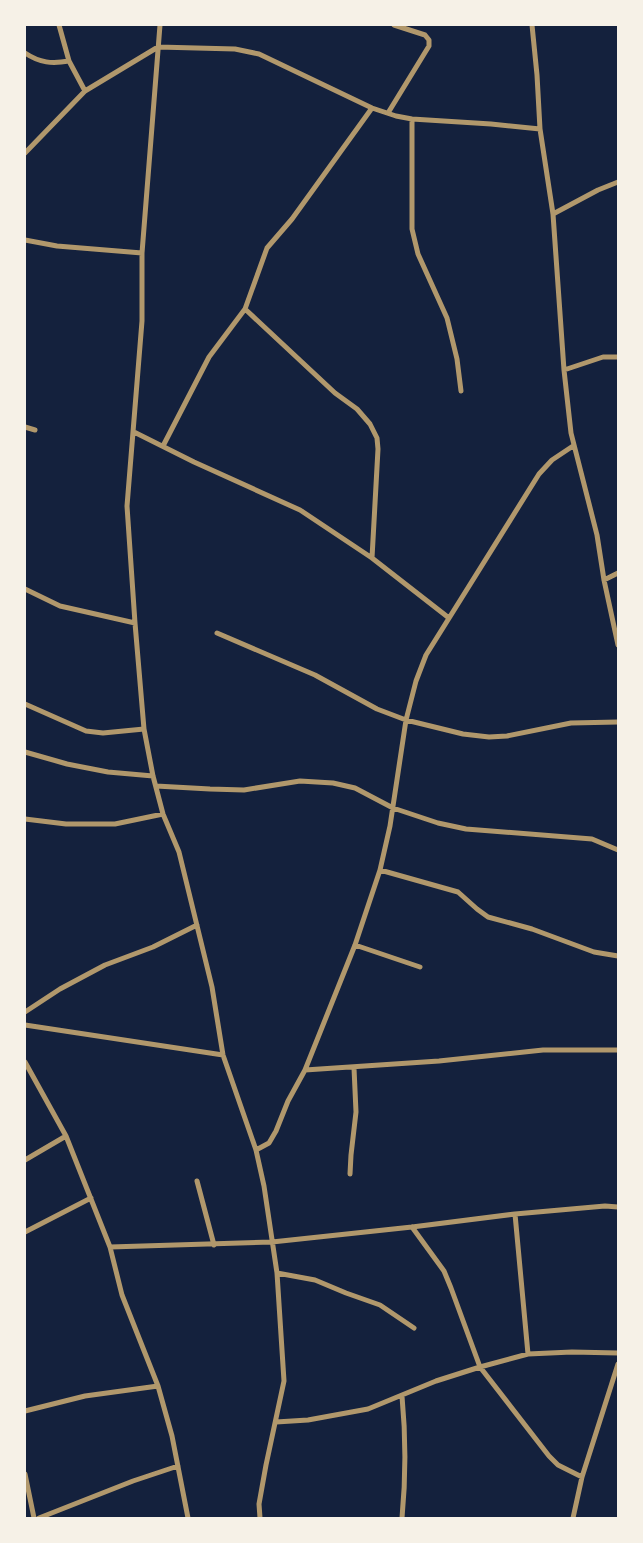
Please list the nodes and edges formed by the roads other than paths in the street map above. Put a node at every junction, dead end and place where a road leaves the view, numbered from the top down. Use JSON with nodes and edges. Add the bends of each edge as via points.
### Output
{"nodes":[{"id":1,"x":59,"y":25,"type":"edge"},
{"id":2,"x":160,"y":25,"type":"edge"},
{"id":3,"x":394,"y":25,"type":"edge"},
{"id":4,"x":532,"y":25,"type":"edge"},
{"id":5,"x":158,"y":47,"type":"junction"},
{"id":6,"x":25,"y":53,"type":"edge"},
{"id":7,"x":70,"y":61,"type":"junction"},
{"id":8,"x":85,"y":91,"type":"junction"},
{"id":9,"x":372,"y":108,"type":"junction"},
{"id":10,"x":388,"y":113,"type":"junction"},
{"id":11,"x":412,"y":119,"type":"junction"},
{"id":12,"x":540,"y":129,"type":"junction"},
{"id":13,"x":25,"y":153,"type":"edge"},
{"id":14,"x":618,"y":182,"type":"edge"},
{"id":15,"x":553,"y":214,"type":"junction"},
{"id":16,"x":25,"y":240,"type":"edge"},
{"id":17,"x":142,"y":253,"type":"junction"},
{"id":18,"x":245,"y":309,"type":"junction"},
{"id":19,"x":618,"y":357,"type":"edge"},
{"id":20,"x":564,"y":370,"type":"junction"},
{"id":21,"x":461,"y":391,"type":"dead end"},
{"id":22,"x":25,"y":427,"type":"edge"},
{"id":23,"x":35,"y":430,"type":"dead end"},
{"id":24,"x":134,"y":432,"type":"junction"},
{"id":25,"x":163,"y":446,"type":"junction"},
{"id":26,"x":574,"y":446,"type":"junction"},
{"id":27,"x":372,"y":558,"type":"junction"},
{"id":28,"x":618,"y":573,"type":"edge"},
{"id":29,"x":604,"y":580,"type":"junction"},
{"id":30,"x":25,"y":590,"type":"edge"},
{"id":31,"x":449,"y":618,"type":"junction"},
{"id":32,"x":135,"y":623,"type":"junction"},
{"id":33,"x":217,"y":633,"type":"dead end"},
{"id":34,"x":618,"y":645,"type":"edge"},
{"id":35,"x":25,"y":704,"type":"edge"},
{"id":36,"x":406,"y":720,"type":"junction"},
{"id":37,"x":618,"y":722,"type":"edge"},
{"id":38,"x":144,"y":729,"type":"junction"},
{"id":39,"x":25,"y":752,"type":"edge"},
{"id":40,"x":153,"y":776,"type":"junction"},
{"id":41,"x":156,"y":786,"type":"junction"},
{"id":42,"x":393,"y":808,"type":"junction"},
{"id":43,"x":163,"y":814,"type":"junction"},
{"id":44,"x":25,"y":820,"type":"edge"},
{"id":45,"x":618,"y":850,"type":"edge"},
{"id":46,"x":380,"y":870,"type":"junction"},
{"id":47,"x":197,"y":925,"type":"junction"},
{"id":48,"x":355,"y":945,"type":"junction"},
{"id":49,"x":618,"y":956,"type":"edge"},
{"id":50,"x":420,"y":968,"type":"dead end"},
{"id":51,"x":25,"y":1012,"type":"edge"},
{"id":52,"x":25,"y":1025,"type":"edge"},
{"id":53,"x":618,"y":1050,"type":"edge"},
{"id":54,"x":223,"y":1055,"type":"junction"},
{"id":55,"x":25,"y":1062,"type":"edge"},
{"id":56,"x":354,"y":1068,"type":"junction"},
{"id":57,"x":305,"y":1070,"type":"junction"},
{"id":58,"x":66,"y":1136,"type":"junction"},
{"id":59,"x":256,"y":1150,"type":"junction"},
{"id":60,"x":25,"y":1160,"type":"edge"},
{"id":61,"x":350,"y":1174,"type":"dead end"},
{"id":62,"x":197,"y":1181,"type":"dead end"},
{"id":63,"x":91,"y":1198,"type":"junction"},
{"id":64,"x":618,"y":1208,"type":"edge"},
{"id":65,"x":515,"y":1214,"type":"junction"},
{"id":66,"x":412,"y":1228,"type":"junction"},
{"id":67,"x":25,"y":1232,"type":"edge"},
{"id":68,"x":272,"y":1242,"type":"junction"},
{"id":69,"x":214,"y":1245,"type":"junction"},
{"id":70,"x":110,"y":1247,"type":"junction"},
{"id":71,"x":277,"y":1273,"type":"junction"},
{"id":72,"x":414,"y":1328,"type":"dead end"},
{"id":73,"x":618,"y":1353,"type":"edge"},
{"id":74,"x":528,"y":1354,"type":"junction"},
{"id":75,"x":618,"y":1364,"type":"edge"},
{"id":76,"x":480,"y":1366,"type":"junction"},
{"id":77,"x":158,"y":1386,"type":"junction"},
{"id":78,"x":402,"y":1396,"type":"junction"},
{"id":79,"x":25,"y":1411,"type":"edge"},
{"id":80,"x":276,"y":1422,"type":"junction"},
{"id":81,"x":178,"y":1466,"type":"junction"},
{"id":82,"x":25,"y":1474,"type":"edge"},
{"id":83,"x":582,"y":1477,"type":"junction"},
{"id":84,"x":34,"y":1518,"type":"edge"},
{"id":85,"x":39,"y":1518,"type":"edge"},
{"id":86,"x":188,"y":1518,"type":"edge"},
{"id":87,"x":260,"y":1518,"type":"edge"},
{"id":88,"x":402,"y":1518,"type":"edge"},
{"id":89,"x":572,"y":1518,"type":"edge"}],
"edges":[{"from":1,"to":7,"type":"street"},
{"from":2,"to":5,"type":"street"},
{"from":3,"to":10,"type":"street","via":[[425,35],[429,40]]},
{"from":4,"to":12,"type":"street"},
{"from":5,"to":8,"type":"street"},
{"from":5,"to":9,"type":"street","via":[[236,49],[259,54]]},
{"from":5,"to":17,"type":"street"},
{"from":6,"to":7,"type":"street","via":[[42,62]]},
{"from":7,"to":8,"type":"street"},
{"from":8,"to":13,"type":"street"},
{"from":9,"to":10,"type":"street"},
{"from":9,"to":18,"type":"street","via":[[292,219],[267,248]]},
{"from":10,"to":11,"type":"street"},
{"from":11,"to":12,"type":"street"},
{"from":11,"to":21,"type":"street","via":[[412,229],[418,254],[447,318]]},
{"from":12,"to":15,"type":"street"},
{"from":14,"to":15,"type":"street"},
{"from":15,"to":20,"type":"street"},
{"from":16,"to":17,"type":"street"},
{"from":17,"to":24,"type":"street","via":[[142,321]]},
{"from":18,"to":25,"type":"street","via":[[209,357]]},
{"from":18,"to":27,"type":"street","via":[[370,424],[378,449]]},
{"from":19,"to":20,"type":"street","via":[[603,357]]},
{"from":20,"to":26,"type":"street"},
{"from":22,"to":23,"type":"street"},
{"from":24,"to":25,"type":"street"},
{"from":24,"to":32,"type":"street","via":[[128,506]]},
{"from":25,"to":27,"type":"street","via":[[300,510]]},
{"from":26,"to":29,"type":"street","via":[[597,535]]},
{"from":26,"to":31,"type":"street","via":[[552,460],[539,474]]},
{"from":27,"to":31,"type":"street"},
{"from":28,"to":29,"type":"street"},
{"from":29,"to":34,"type":"street"},
{"from":30,"to":32,"type":"street","via":[[60,606]]},
{"from":31,"to":36,"type":"street","via":[[426,656]]},
{"from":32,"to":38,"type":"street"},
{"from":33,"to":36,"type":"street","via":[[302,669],[377,709]]},
{"from":35,"to":38,"type":"street","via":[[86,731],[103,733]]},
{"from":36,"to":37,"type":"street","via":[[489,737],[571,723]]},
{"from":36,"to":42,"type":"street"},
{"from":38,"to":40,"type":"street"},
{"from":39,"to":40,"type":"street","via":[[108,772]]},
{"from":40,"to":41,"type":"street"},
{"from":41,"to":42,"type":"street","via":[[244,790],[300,781],[333,783],[355,788]]},
{"from":41,"to":43,"type":"street"},
{"from":42,"to":45,"type":"street","via":[[466,829],[592,840]]},
{"from":42,"to":46,"type":"street"},
{"from":43,"to":44,"type":"street","via":[[115,824]]},
{"from":43,"to":47,"type":"street","via":[[179,852]]},
{"from":46,"to":48,"type":"street"},
{"from":46,"to":49,"type":"street","via":[[458,892],[488,917],[594,952]]},
{"from":47,"to":51,"type":"street","via":[[60,988]]},
{"from":47,"to":54,"type":"street","via":[[212,987]]},
{"from":48,"to":50,"type":"street"},
{"from":48,"to":57,"type":"street"},
{"from":52,"to":54,"type":"street"},
{"from":53,"to":56,"type":"street","via":[[543,1050]]},
{"from":54,"to":59,"type":"street"},
{"from":55,"to":58,"type":"street"},
{"from":56,"to":57,"type":"street"},
{"from":56,"to":61,"type":"street","via":[[356,1112]]},
{"from":57,"to":59,"type":"street","via":[[269,1143]]},
{"from":58,"to":60,"type":"street"},
{"from":58,"to":63,"type":"street"},
{"from":59,"to":68,"type":"street"},
{"from":62,"to":69,"type":"street"},
{"from":63,"to":67,"type":"street"},
{"from":63,"to":70,"type":"street"},
{"from":64,"to":65,"type":"street","via":[[605,1206]]},
{"from":65,"to":66,"type":"street"},
{"from":65,"to":74,"type":"street"},
{"from":66,"to":68,"type":"street"},
{"from":66,"to":76,"type":"street","via":[[444,1271]]},
{"from":68,"to":69,"type":"street"},
{"from":68,"to":71,"type":"street"},
{"from":69,"to":70,"type":"street"},
{"from":70,"to":77,"type":"street","via":[[122,1295]]},
{"from":71,"to":72,"type":"street","via":[[315,1280],[380,1305]]},
{"from":71,"to":80,"type":"street","via":[[284,1381]]},
{"from":73,"to":74,"type":"street"},
{"from":74,"to":76,"type":"street"},
{"from":75,"to":83,"type":"street"},
{"from":76,"to":78,"type":"street"},
{"from":76,"to":83,"type":"street","via":[[549,1456],[558,1465]]},
{"from":77,"to":79,"type":"street","via":[[85,1396]]},
{"from":77,"to":81,"type":"street"},
{"from":78,"to":80,"type":"street","via":[[368,1409]]},
{"from":78,"to":88,"type":"street","via":[[406,1438]]},
{"from":80,"to":87,"type":"street","via":[[259,1504]]},
{"from":81,"to":85,"type":"street"},
{"from":81,"to":86,"type":"street"},
{"from":82,"to":84,"type":"street"},
{"from":83,"to":89,"type":"street"}]}
